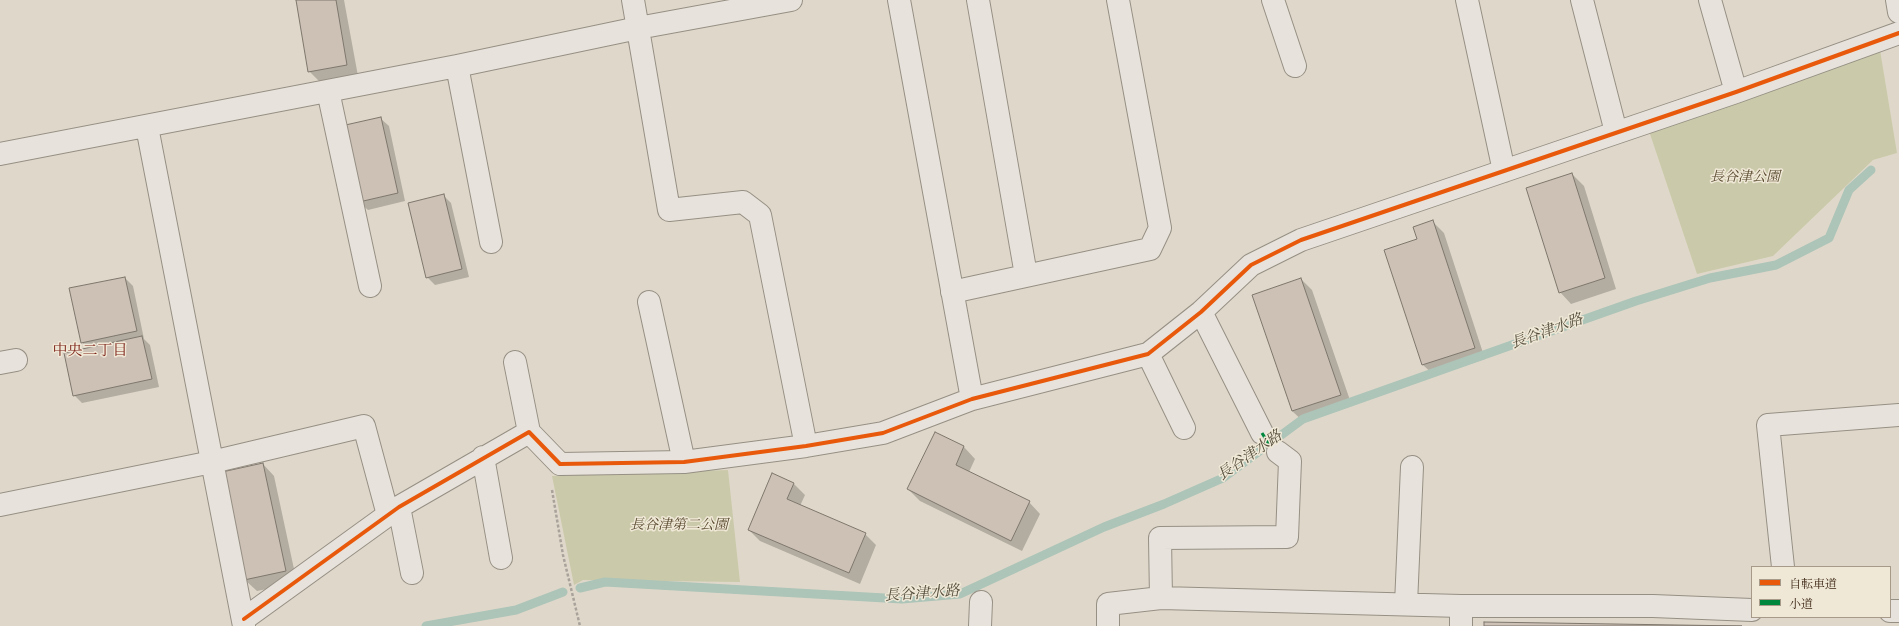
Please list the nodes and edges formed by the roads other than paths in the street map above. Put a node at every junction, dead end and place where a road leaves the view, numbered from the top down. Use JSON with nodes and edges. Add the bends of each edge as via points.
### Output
{"nodes":[{"id":1,"x":633,"y":0,"type":"edge"},
{"id":2,"x":790,"y":0,"type":"edge"},
{"id":3,"x":899,"y":0,"type":"edge"},
{"id":4,"x":978,"y":0,"type":"edge"},
{"id":5,"x":1118,"y":0,"type":"edge"},
{"id":6,"x":1273,"y":0,"type":"edge"},
{"id":7,"x":1467,"y":0,"type":"edge"},
{"id":8,"x":1582,"y":0,"type":"edge"},
{"id":9,"x":1710,"y":0,"type":"edge"},
{"id":10,"x":1897,"y":0,"type":"edge"},
{"id":11,"x":1899,"y":12,"type":"edge"},
{"id":12,"x":638,"y":28,"type":"junction"},
{"id":13,"x":1899,"y":33,"type":"edge"},
{"id":14,"x":456,"y":66,"type":"junction"},
{"id":15,"x":1295,"y":66,"type":"dead end"},
{"id":16,"x":328,"y":91,"type":"junction"},
{"id":17,"x":1736,"y":92,"type":"junction"},
{"id":18,"x":147,"y":127,"type":"junction"},
{"id":19,"x":1616,"y":132,"type":"junction"},
{"id":20,"x":0,"y":154,"type":"edge"},
{"id":21,"x":1504,"y":171,"type":"junction"},
{"id":22,"x":491,"y":242,"type":"dead end"},
{"id":23,"x":1026,"y":276,"type":"junction"},
{"id":24,"x":370,"y":286,"type":"dead end"},
{"id":25,"x":952,"y":292,"type":"junction"},
{"id":26,"x":649,"y":302,"type":"dead end"},
{"id":27,"x":1201,"y":312,"type":"junction"},
{"id":28,"x":1148,"y":354,"type":"junction"},
{"id":29,"x":515,"y":362,"type":"dead end"},
{"id":30,"x":972,"y":399,"type":"junction"},
{"id":31,"x":1899,"y":415,"type":"edge"},
{"id":32,"x":1184,"y":428,"type":"dead end"},
{"id":33,"x":529,"y":432,"type":"junction"},
{"id":34,"x":1262,"y":433,"type":"dead end"},
{"id":35,"x":806,"y":446,"type":"junction"},
{"id":36,"x":1278,"y":452,"type":"dead end"},
{"id":37,"x":483,"y":457,"type":"junction"},
{"id":38,"x":212,"y":462,"type":"junction"},
{"id":39,"x":684,"y":462,"type":"junction"},
{"id":40,"x":1412,"y":467,"type":"dead end"},
{"id":41,"x":0,"y":505,"type":"edge"},
{"id":42,"x":393,"y":511,"type":"junction"},
{"id":43,"x":501,"y":558,"type":"dead end"},
{"id":44,"x":1783,"y":566,"type":"edge"},
{"id":45,"x":412,"y":573,"type":"dead end"},
{"id":46,"x":1161,"y":598,"type":"junction"},
{"id":47,"x":981,"y":602,"type":"dead end"},
{"id":48,"x":1406,"y":604,"type":"junction"},
{"id":49,"x":1751,"y":610,"type":"edge"},
{"id":50,"x":1461,"y":616,"type":"edge"},
{"id":51,"x":244,"y":623,"type":"edge"},
{"id":52,"x":980,"y":626,"type":"edge"},
{"id":53,"x":1108,"y":626,"type":"edge"}],
"edges":[{"from":1,"to":12,"type":"street"},
{"from":2,"to":12,"type":"street"},
{"from":3,"to":25,"type":"street"},
{"from":4,"to":23,"type":"street"},
{"from":5,"to":23,"type":"street","via":[[1160,228],[1150,249]]},
{"from":6,"to":15,"type":"street"},
{"from":7,"to":21,"type":"street"},
{"from":8,"to":19,"type":"street"},
{"from":9,"to":17,"type":"street"},
{"from":10,"to":11,"type":"street"},
{"from":12,"to":14,"type":"street"},
{"from":12,"to":35,"type":"street","via":[[669,210],[743,202],[760,215]]},
{"from":13,"to":17,"type":"street"},
{"from":14,"to":16,"type":"street"},
{"from":14,"to":22,"type":"street"},
{"from":16,"to":18,"type":"street"},
{"from":16,"to":24,"type":"street"},
{"from":17,"to":19,"type":"street"},
{"from":18,"to":20,"type":"street"},
{"from":18,"to":38,"type":"street"},
{"from":19,"to":21,"type":"street"},
{"from":21,"to":27,"type":"street","via":[[1301,240],[1251,265]]},
{"from":23,"to":25,"type":"street"},
{"from":25,"to":30,"type":"street"},
{"from":26,"to":39,"type":"street"},
{"from":27,"to":28,"type":"street"},
{"from":27,"to":34,"type":"street"},
{"from":28,"to":30,"type":"street"},
{"from":28,"to":32,"type":"street"},
{"from":29,"to":33,"type":"street"},
{"from":30,"to":35,"type":"street","via":[[883,433]]},
{"from":31,"to":44,"type":"street","via":[[1768,426]]},
{"from":33,"to":37,"type":"street"},
{"from":33,"to":39,"type":"street","via":[[560,464]]},
{"from":35,"to":39,"type":"street"},
{"from":36,"to":46,"type":"street","via":[[1290,461],[1287,537],[1160,538]]},
{"from":37,"to":42,"type":"street"},
{"from":37,"to":43,"type":"street"},
{"from":38,"to":41,"type":"street"},
{"from":38,"to":42,"type":"street","via":[[364,426]]},
{"from":38,"to":51,"type":"street"},
{"from":40,"to":48,"type":"street"},
{"from":42,"to":45,"type":"street"},
{"from":42,"to":51,"type":"street"},
{"from":46,"to":48,"type":"street"},
{"from":46,"to":53,"type":"street","via":[[1108,604]]},
{"from":47,"to":52,"type":"street"},
{"from":48,"to":50,"type":"street"},
{"from":49,"to":50,"type":"street","via":[[1653,606]]}]}
